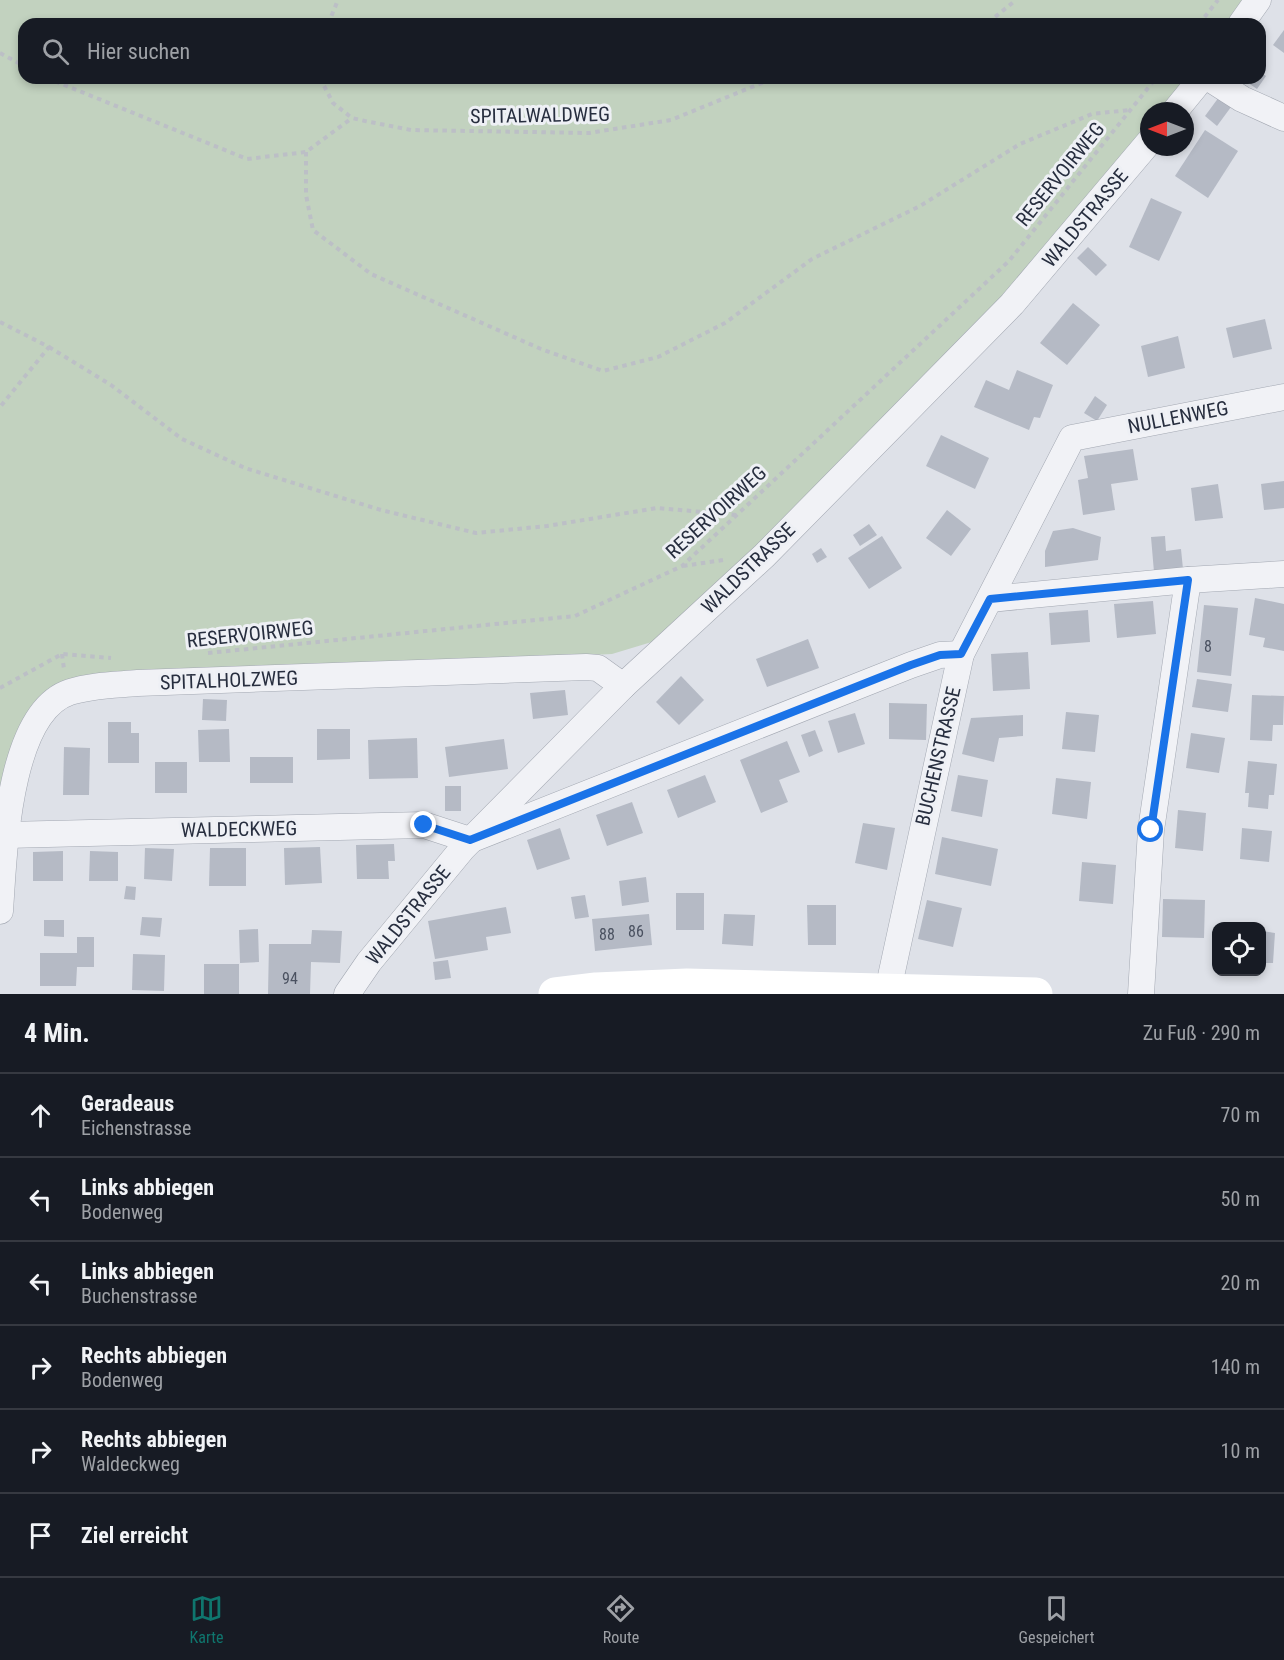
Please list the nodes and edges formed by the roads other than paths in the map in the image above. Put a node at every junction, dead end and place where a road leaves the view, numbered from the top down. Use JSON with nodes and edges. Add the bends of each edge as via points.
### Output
{"nodes":[{"id":1,"x":1258,"y":0,"type":"edge"},
{"id":2,"x":1245,"y":18,"type":"edge"},
{"id":3,"x":1197,"y":84,"type":"edge"},
{"id":4,"x":1218,"y":84,"type":"edge"},
{"id":5,"x":1182,"y":102,"type":"edge"},
{"id":6,"x":1284,"y":118,"type":"edge"},
{"id":7,"x":1140,"y":153,"type":"edge"},
{"id":8,"x":1284,"y":397,"type":"edge"},
{"id":9,"x":1072,"y":438,"type":"joint"},
{"id":10,"x":1284,"y":574,"type":"edge"},
{"id":11,"x":1188,"y":580,"type":"junction"},
{"id":12,"x":990,"y":599,"type":"junction"},
{"id":13,"x":961,"y":654,"type":"junction"},
{"id":14,"x":623,"y":686,"type":"junction"},
{"id":15,"x":6,"y":835,"type":"junction"},
{"id":16,"x":470,"y":840,"type":"junction"},
{"id":17,"x":0,"y":911,"type":"edge"},
{"id":18,"x":888,"y":990,"type":"junction"},
{"id":19,"x":942,"y":993,"type":"edge"},
{"id":20,"x":348,"y":994,"type":"edge"},
{"id":21,"x":555,"y":994,"type":"edge"},
{"id":22,"x":1036,"y":994,"type":"edge"},
{"id":23,"x":1141,"y":994,"type":"edge"}],
"edges":[{"from":1,"to":2,"type":"street"},
{"from":3,"to":5,"type":"street"},
{"from":4,"to":6,"type":"street"},
{"from":7,"to":14,"type":"street","name":"WALDSTRASSE","via":[[1012,304],[765,555]]},
{"from":8,"to":9,"type":"street","name":"NULLENWEG"},
{"from":9,"to":12,"type":"street","name":"BUCHENSTRASSE"},
{"from":10,"to":11,"type":"street"},
{"from":11,"to":12,"type":"street"},
{"from":11,"to":23,"type":"street","via":[[1150,842]]},
{"from":12,"to":13,"type":"street","name":"BUCHENSTRASSE"},
{"from":13,"to":16,"type":"street","via":[[940,655],[911,665]]},
{"from":13,"to":18,"type":"street","name":"BUCHENSTRASSE"},
{"from":14,"to":15,"type":"street","name":"SPITALHOLZWEG","via":[[598,668],[586,667],[138,683],[68,692],[40,717],[26,744],[16,769]]},
{"from":14,"to":16,"type":"street","name":"WALDSTRASSE"},
{"from":15,"to":16,"type":"street","name":"WALDECKWEG","via":[[424,825]]},
{"from":15,"to":17,"type":"street","name":"SPITALHOLZWEG"},
{"from":16,"to":20,"type":"street","name":"WALDSTRASSE","via":[[369,962]]},
{"from":18,"to":19,"type":"main road"},
{"from":18,"to":21,"type":"main road","via":[[687,985]]},
{"from":19,"to":22,"type":"main road"}]}
